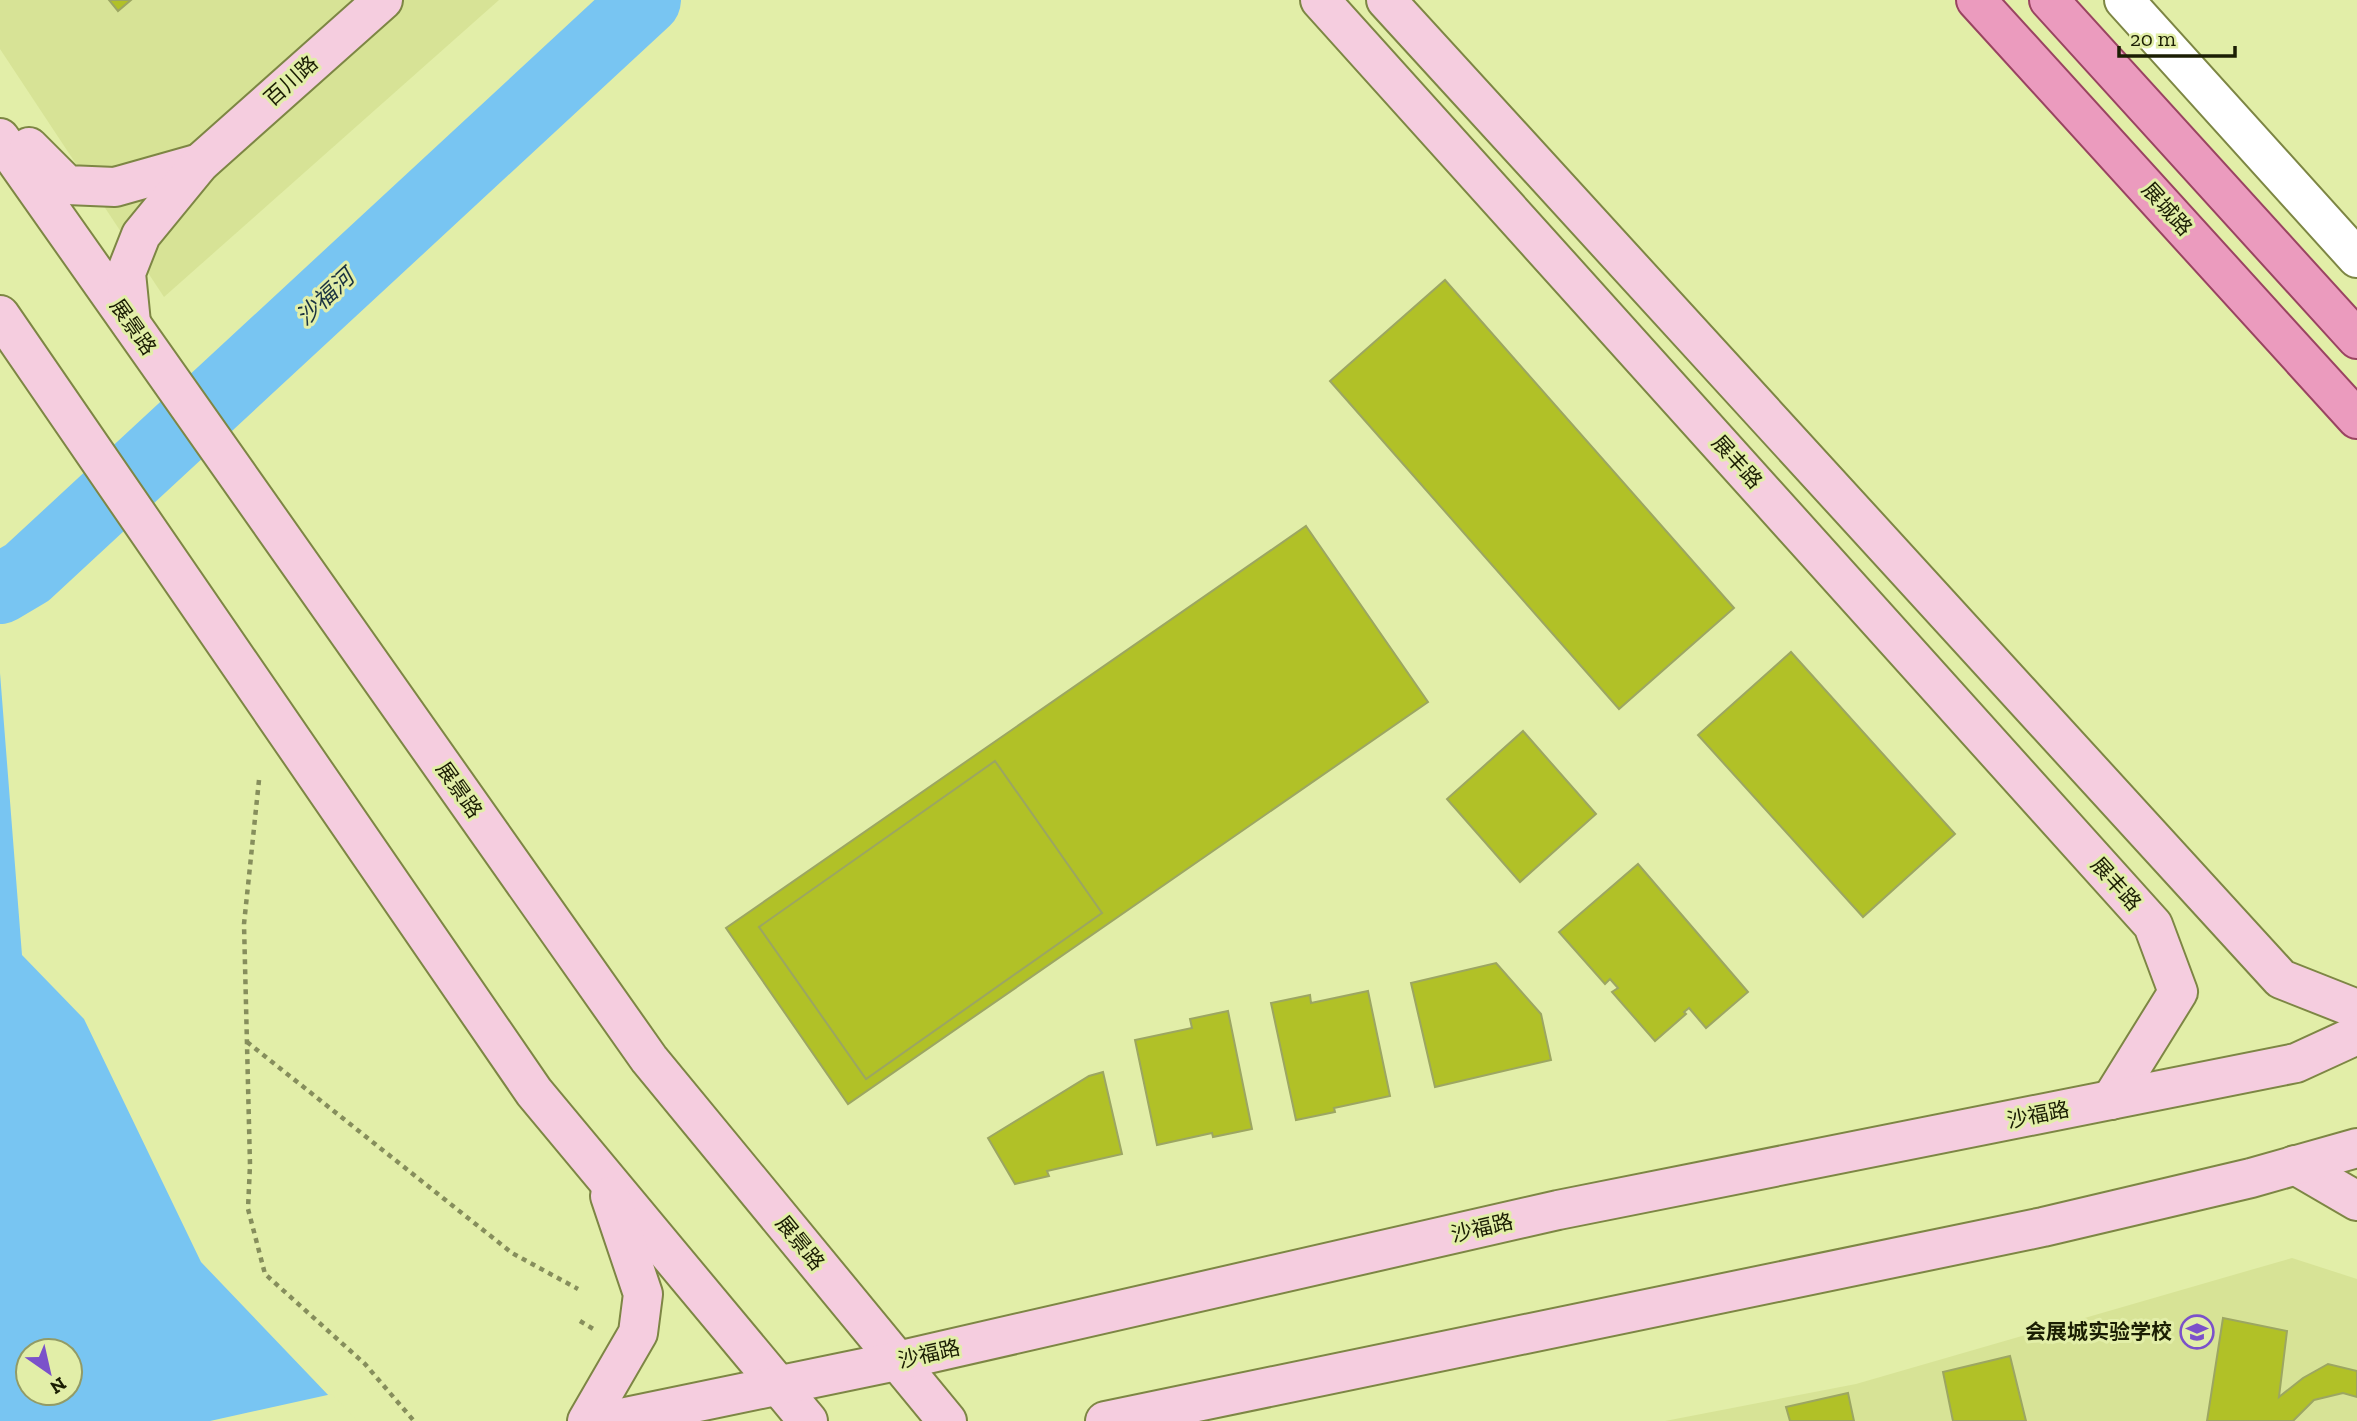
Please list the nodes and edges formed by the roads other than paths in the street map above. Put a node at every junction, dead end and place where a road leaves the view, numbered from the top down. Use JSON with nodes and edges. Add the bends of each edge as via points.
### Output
{"nodes":[{"id":1,"x":383,"y":0,"type":"edge"},
{"id":2,"x":1320,"y":0,"type":"edge"},
{"id":3,"x":1386,"y":0,"type":"edge"},
{"id":4,"x":1976,"y":0,"type":"edge"},
{"id":5,"x":2049,"y":0,"type":"edge"},
{"id":6,"x":2124,"y":0,"type":"edge"},
{"id":7,"x":0,"y":119,"type":"edge"},
{"id":8,"x":0,"y":138,"type":"edge"},
{"id":9,"x":200,"y":163,"type":"junction"},
{"id":10,"x":2357,"y":258,"type":"edge"},
{"id":11,"x":0,"y":316,"type":"edge"},
{"id":12,"x":131,"y":324,"type":"junction"},
{"id":13,"x":2357,"y":339,"type":"edge"},
{"id":14,"x":2357,"y":419,"type":"edge"},
{"id":15,"x":2357,"y":1009,"type":"edge"},
{"id":16,"x":2357,"y":1035,"type":"edge"},
{"id":17,"x":2111,"y":1100,"type":"junction"},
{"id":18,"x":2357,"y":1147,"type":"edge"},
{"id":19,"x":2295,"y":1165,"type":"junction"},
{"id":20,"x":603,"y":1174,"type":"junction"},
{"id":21,"x":2357,"y":1201,"type":"edge"},
{"id":22,"x":897,"y":1361,"type":"junction"},
{"id":23,"x":777,"y":1385,"type":"junction"},
{"id":24,"x":1195,"y":1410,"type":"edge"},
{"id":25,"x":587,"y":1421,"type":"edge"},
{"id":26,"x":606,"y":1421,"type":"edge"},
{"id":27,"x":808,"y":1421,"type":"edge"},
{"id":28,"x":947,"y":1421,"type":"edge"},
{"id":29,"x":1105,"y":1421,"type":"edge"}],
"edges":[{"from":1,"to":9,"type":"street","name":"百川路"},
{"from":2,"to":17,"type":"street","name":"展丰路","via":[[2154,925],[2178,992]]},
{"from":3,"to":15,"type":"street","via":[[2281,979]]},
{"from":4,"to":14,"type":"main road","name":"展城路"},
{"from":5,"to":13,"type":"main road"},
{"from":6,"to":10,"type":"street"},
{"from":7,"to":9,"type":"street","via":[[67,185],[115,187]]},
{"from":8,"to":12,"type":"street","name":"展景路"},
{"from":9,"to":12,"type":"street","name":"百川路","via":[[141,235],[126,273]]},
{"from":11,"to":20,"type":"street","via":[[534,1092]]},
{"from":12,"to":22,"type":"street","name":"展景路","via":[[649,1059]]},
{"from":16,"to":17,"type":"street","name":"沙福路","via":[[2295,1063]]},
{"from":17,"to":22,"type":"street","name":"沙福路","via":[[1558,1210]]},
{"from":18,"to":19,"type":"street"},
{"from":19,"to":21,"type":"street"},
{"from":19,"to":24,"type":"street","via":[[2043,1227]]},
{"from":20,"to":23,"type":"street"},
{"from":20,"to":25,"type":"street","via":[[643,1294],[638,1333]]},
{"from":22,"to":23,"type":"street","name":"沙福路"},
{"from":22,"to":28,"type":"street","name":"展景路"},
{"from":23,"to":26,"type":"street","name":"沙福路"},
{"from":23,"to":27,"type":"street"},
{"from":24,"to":29,"type":"street"}]}
